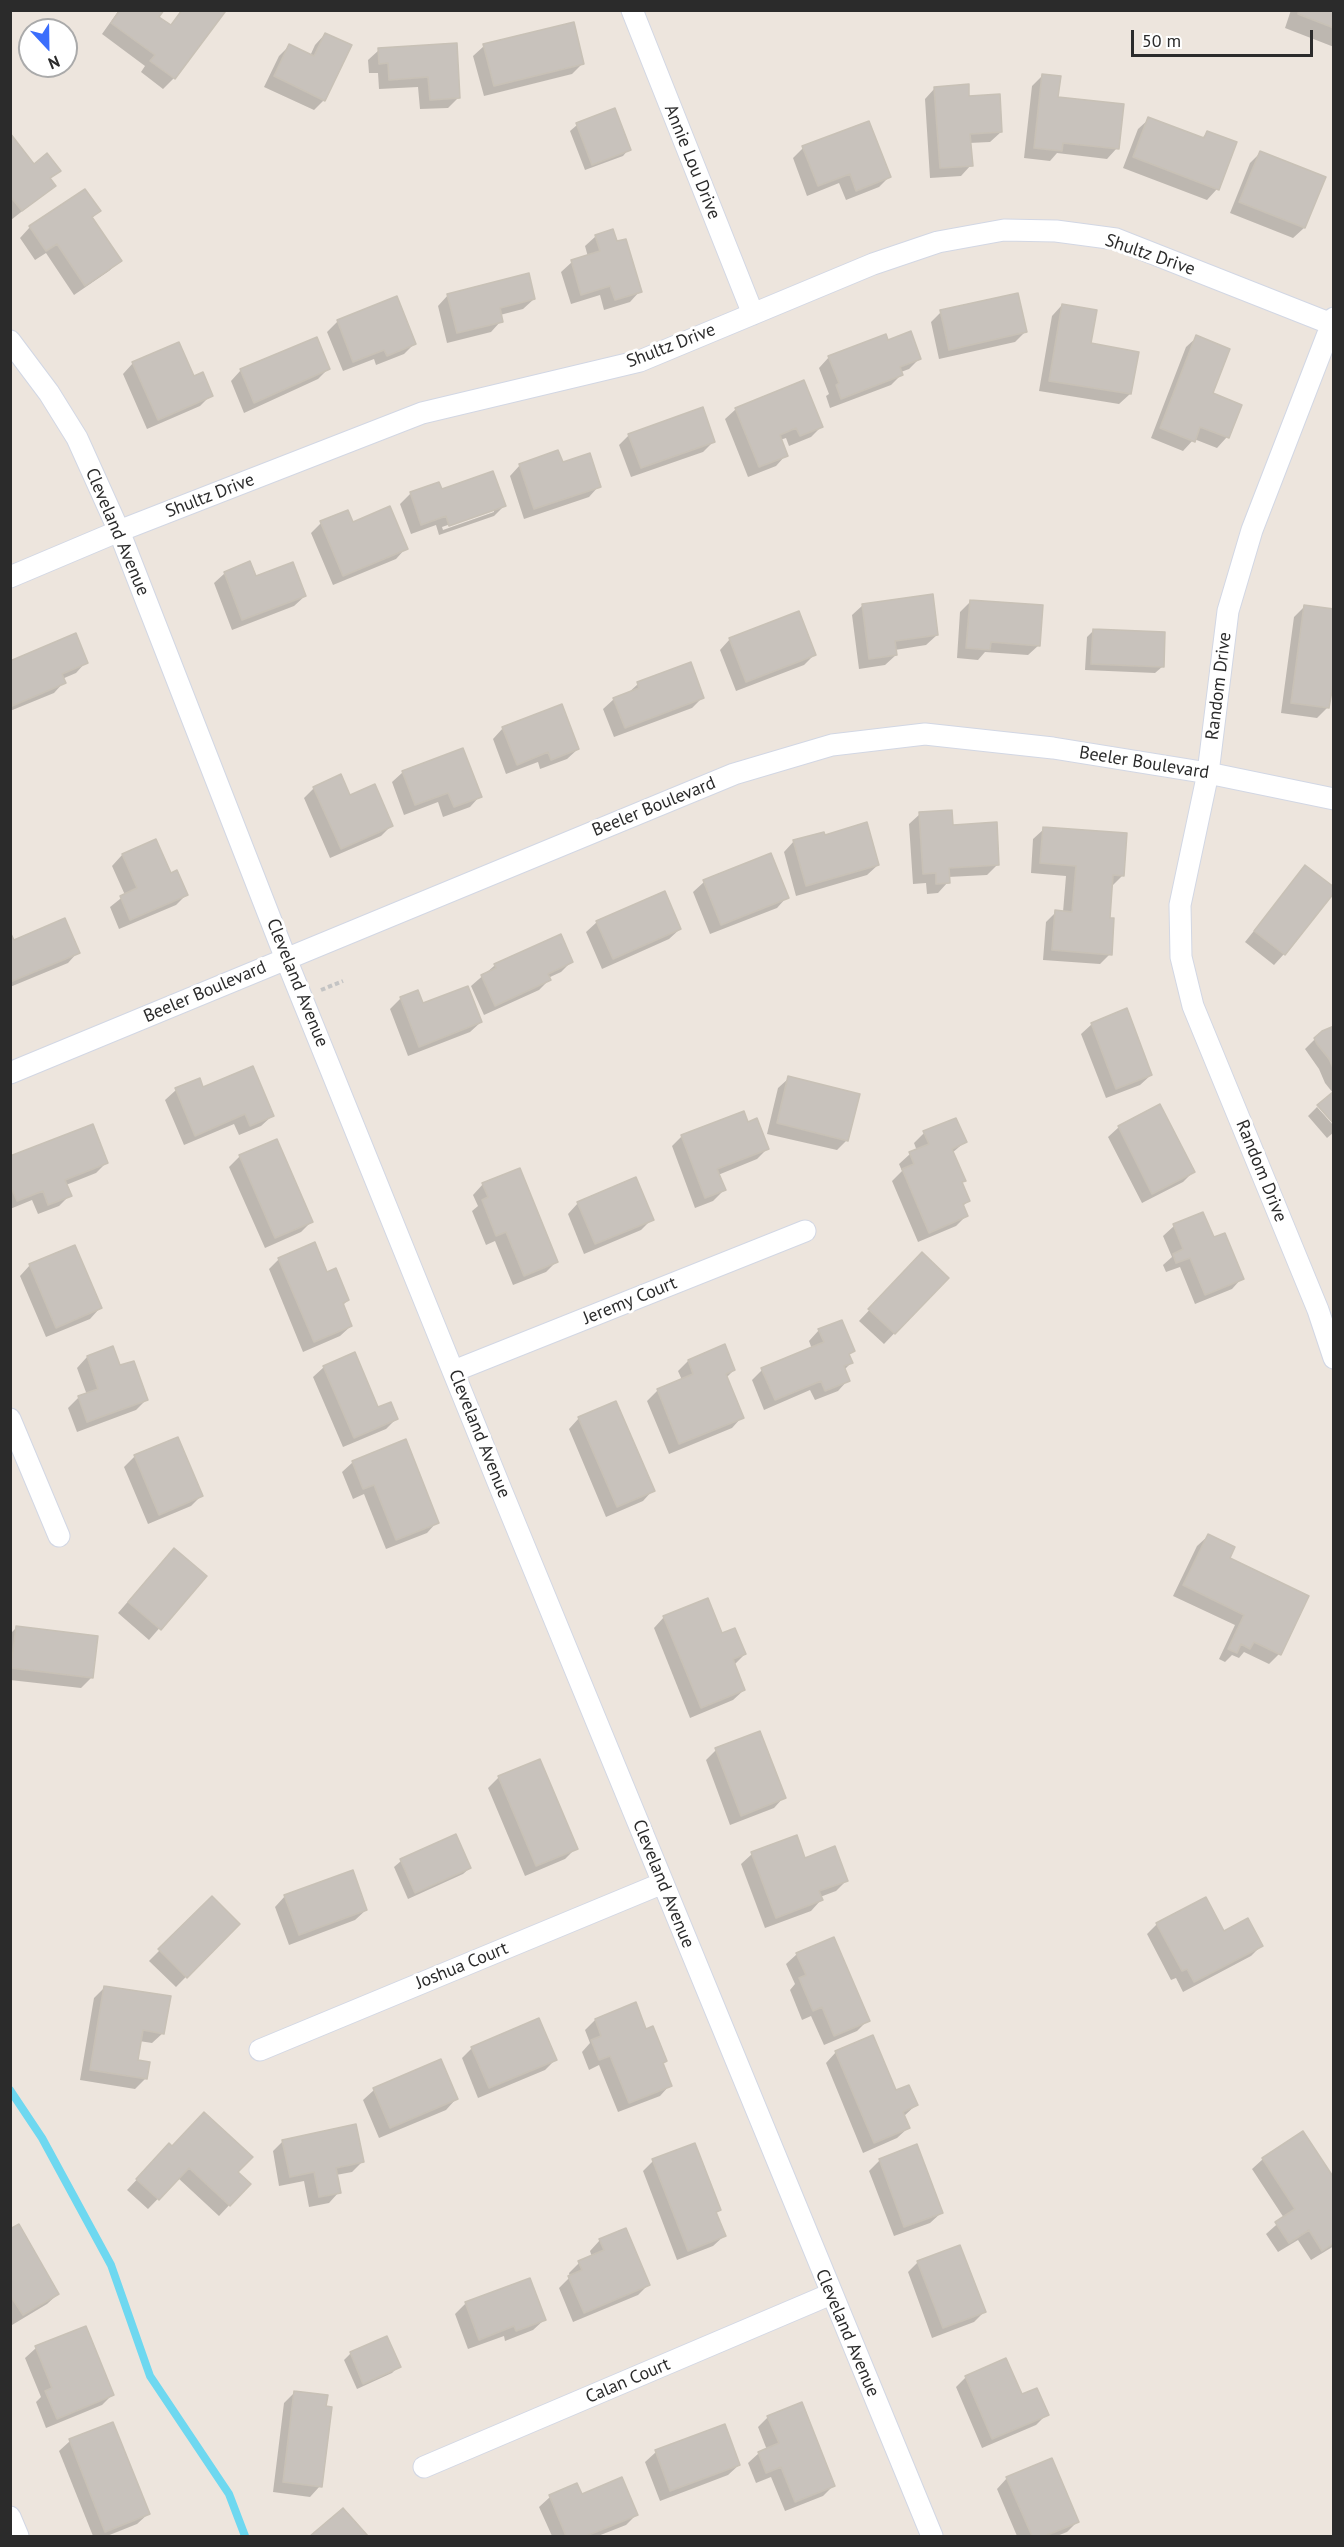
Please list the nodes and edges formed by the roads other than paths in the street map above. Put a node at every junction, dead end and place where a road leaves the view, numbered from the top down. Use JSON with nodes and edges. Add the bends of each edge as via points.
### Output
{"nodes":[{"id":1,"x":632,"y":10,"type":"edge"},
{"id":2,"x":753,"y":314,"type":"junction"},
{"id":3,"x":1333,"y":322,"type":"edge"},
{"id":4,"x":10,"y":341,"type":"edge"},
{"id":5,"x":119,"y":531,"type":"junction"},
{"id":6,"x":10,"y":577,"type":"edge"},
{"id":7,"x":1208,"y":773,"type":"junction"},
{"id":8,"x":1334,"y":799,"type":"edge"},
{"id":9,"x":286,"y":958,"type":"junction"},
{"id":10,"x":10,"y":1073,"type":"edge"},
{"id":11,"x":805,"y":1231,"type":"dead end"},
{"id":12,"x":1334,"y":1358,"type":"edge"},
{"id":13,"x":454,"y":1371,"type":"junction"},
{"id":14,"x":10,"y":1419,"type":"edge"},
{"id":15,"x":59,"y":1536,"type":"dead end"},
{"id":16,"x":663,"y":1883,"type":"junction"},
{"id":17,"x":261,"y":2050,"type":"dead end"},
{"id":18,"x":831,"y":2294,"type":"junction"},
{"id":19,"x":424,"y":2467,"type":"dead end"},
{"id":20,"x":10,"y":2517,"type":"edge"},
{"id":21,"x":18,"y":2536,"type":"edge"},
{"id":22,"x":932,"y":2536,"type":"edge"}],
"edges":[{"from":1,"to":2,"type":"street","name":"Annie Lou Drive"},
{"from":2,"to":3,"type":"street","name":"Shultz Drive","via":[[873,264],[938,243],[1004,230],[1056,231],[1116,239]]},
{"from":2,"to":5,"type":"street","name":"Shultz Drive","via":[[640,361],[422,413]]},
{"from":3,"to":7,"type":"street","name":"Random Drive","via":[[1252,530],[1228,611]]},
{"from":4,"to":5,"type":"street","name":"Cleveland Avenue","via":[[76,438]]},
{"from":5,"to":6,"type":"street","name":"Shultz Drive"},
{"from":5,"to":9,"type":"street","name":"Cleveland Avenue"},
{"from":7,"to":8,"type":"street","name":"Beeler Boulevard"},
{"from":7,"to":9,"type":"street","name":"Beeler Boulevard","via":[[1053,748],[925,734],[832,745],[734,774]]},
{"from":7,"to":12,"type":"street","name":"Random Drive","via":[[1179,905],[1181,957],[1193,1006]]},
{"from":9,"to":10,"type":"street","name":"Beeler Boulevard"},
{"from":9,"to":13,"type":"street","name":"Cleveland Avenue"},
{"from":11,"to":13,"type":"street","name":"Jeremy Court"},
{"from":13,"to":16,"type":"street","name":"Cleveland Avenue"},
{"from":14,"to":15,"type":"street"},
{"from":16,"to":17,"type":"street","name":"Joshua Court"},
{"from":16,"to":18,"type":"street","name":"Cleveland Avenue"},
{"from":18,"to":19,"type":"street","name":"Calan Court"},
{"from":18,"to":22,"type":"street","name":"Cleveland Avenue"},
{"from":20,"to":21,"type":"street"}]}
